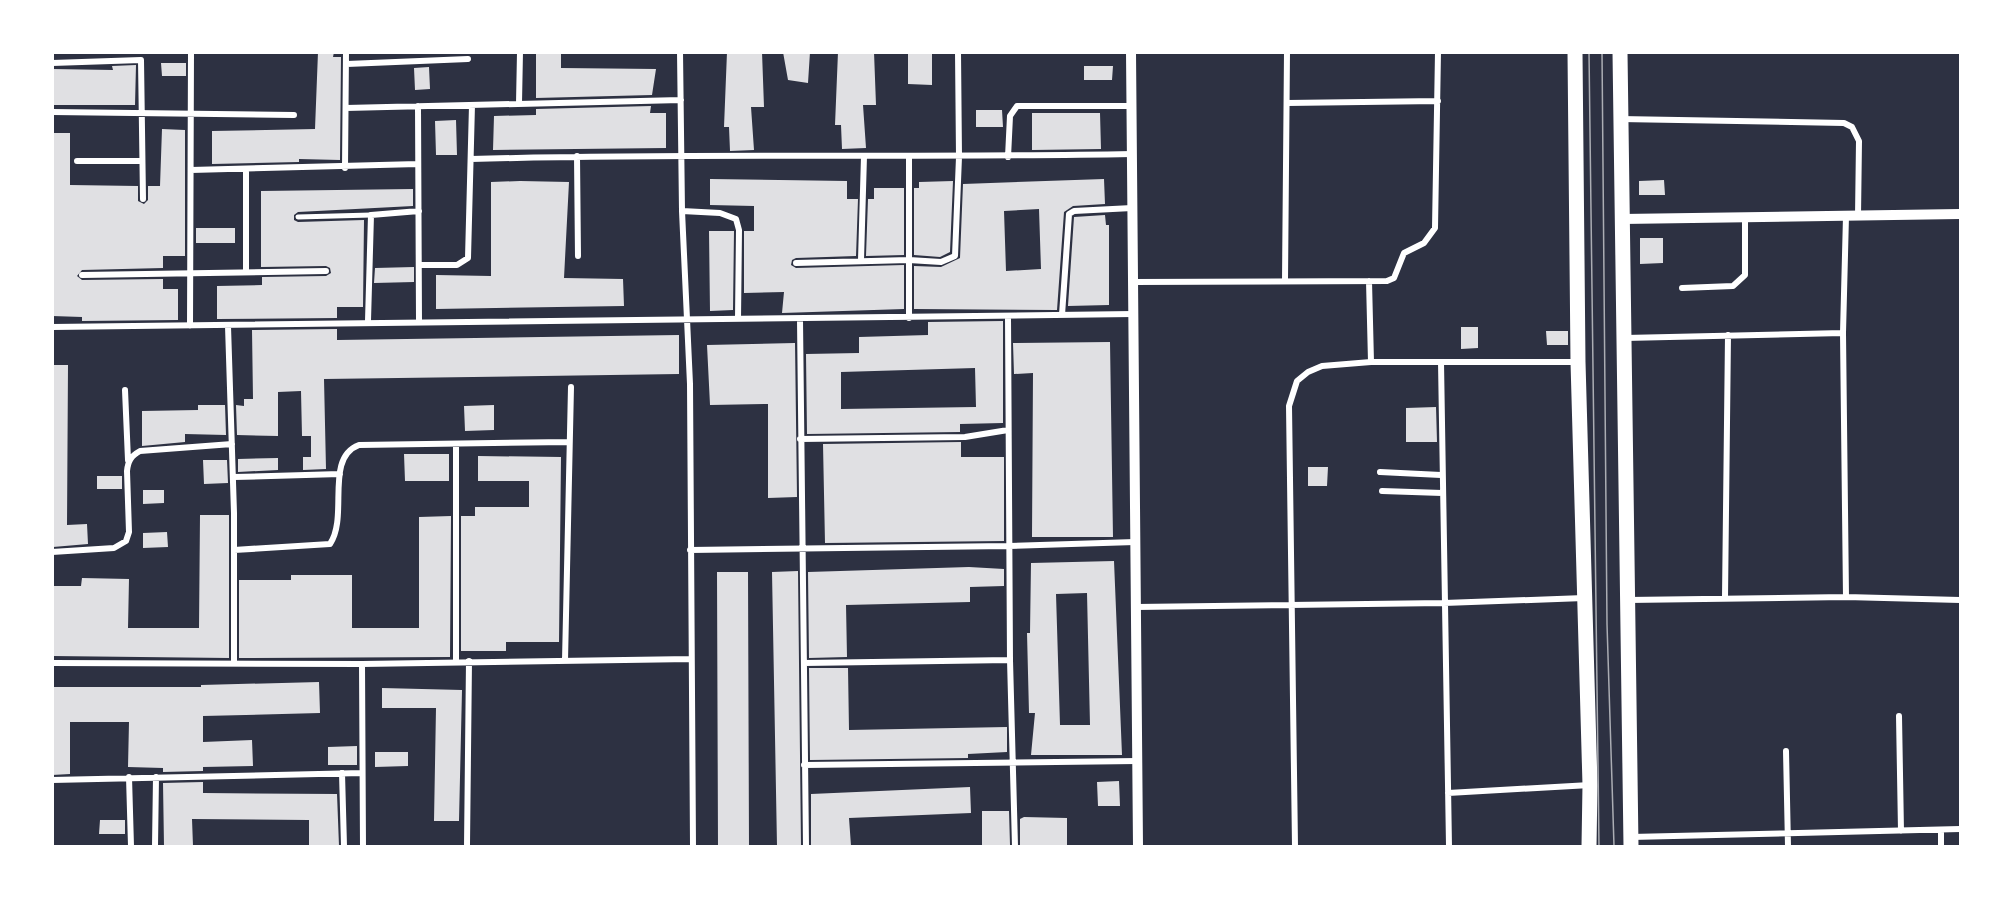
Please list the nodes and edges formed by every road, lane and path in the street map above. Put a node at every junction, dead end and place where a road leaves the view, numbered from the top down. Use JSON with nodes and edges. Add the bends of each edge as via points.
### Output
{"nodes":[{"id":1,"x":191,"y":52,"type":"edge"},
{"id":2,"x":346,"y":52,"type":"edge"},
{"id":3,"x":394,"y":52,"type":"edge"},
{"id":4,"x":520,"y":52,"type":"edge"},
{"id":5,"x":680,"y":52,"type":"edge"},
{"id":6,"x":958,"y":52,"type":"edge"},
{"id":7,"x":1131,"y":52,"type":"edge"},
{"id":8,"x":1287,"y":52,"type":"edge"},
{"id":9,"x":1438,"y":52,"type":"edge"},
{"id":10,"x":1575,"y":52,"type":"edge"},
{"id":11,"x":1620,"y":52,"type":"edge"},
{"id":12,"x":468,"y":59,"type":"dead end"},
{"id":13,"x":393,"y":62,"type":"junction"},
{"id":14,"x":52,"y":63,"type":"edge"},
{"id":15,"x":346,"y":64,"type":"junction"},
{"id":16,"x":681,"y":100,"type":"junction"},
{"id":17,"x":1438,"y":101,"type":"junction"},
{"id":18,"x":519,"y":103,"type":"junction"},
{"id":19,"x":1287,"y":104,"type":"junction"},
{"id":20,"x":472,"y":105,"type":"junction"},
{"id":21,"x":418,"y":106,"type":"junction"},
{"id":22,"x":1131,"y":106,"type":"junction"},
{"id":23,"x":346,"y":108,"type":"junction"},
{"id":24,"x":52,"y":112,"type":"edge"},
{"id":25,"x":140,"y":112,"type":"junction"},
{"id":26,"x":191,"y":114,"type":"junction"},
{"id":27,"x":294,"y":115,"type":"dead end"},
{"id":28,"x":1620,"y":119,"type":"junction"},
{"id":29,"x":682,"y":154,"type":"junction"},
{"id":30,"x":1132,"y":154,"type":"junction"},
{"id":31,"x":577,"y":156,"type":"junction"},
{"id":32,"x":864,"y":156,"type":"junction"},
{"id":33,"x":959,"y":156,"type":"junction"},
{"id":34,"x":909,"y":157,"type":"junction"},
{"id":35,"x":1008,"y":157,"type":"junction"},
{"id":36,"x":471,"y":159,"type":"junction"},
{"id":37,"x":141,"y":160,"type":"junction"},
{"id":38,"x":77,"y":161,"type":"dead end"},
{"id":39,"x":418,"y":164,"type":"junction"},
{"id":40,"x":345,"y":168,"type":"junction"},
{"id":41,"x":246,"y":169,"type":"junction"},
{"id":42,"x":191,"y":170,"type":"junction"},
{"id":43,"x":143,"y":199,"type":"dead end"},
{"id":44,"x":1132,"y":208,"type":"junction"},
{"id":45,"x":419,"y":211,"type":"junction"},
{"id":46,"x":682,"y":211,"type":"junction"},
{"id":47,"x":1960,"y":214,"type":"edge"},
{"id":48,"x":371,"y":215,"type":"junction"},
{"id":49,"x":1846,"y":216,"type":"junction"},
{"id":50,"x":1858,"y":216,"type":"junction"},
{"id":51,"x":298,"y":217,"type":"dead end"},
{"id":52,"x":1745,"y":217,"type":"junction"},
{"id":53,"x":1622,"y":219,"type":"junction"},
{"id":54,"x":578,"y":256,"type":"dead end"},
{"id":55,"x":861,"y":260,"type":"junction"},
{"id":56,"x":909,"y":260,"type":"junction"},
{"id":57,"x":796,"y":263,"type":"dead end"},
{"id":58,"x":419,"y":265,"type":"junction"},
{"id":59,"x":246,"y":271,"type":"junction"},
{"id":60,"x":326,"y":271,"type":"dead end"},
{"id":61,"x":191,"y":273,"type":"junction"},
{"id":62,"x":82,"y":275,"type":"dead end"},
{"id":63,"x":1369,"y":280,"type":"junction"},
{"id":64,"x":1285,"y":281,"type":"junction"},
{"id":65,"x":1133,"y":282,"type":"junction"},
{"id":66,"x":1682,"y":288,"type":"dead end"},
{"id":67,"x":1133,"y":314,"type":"junction"},
{"id":68,"x":1062,"y":315,"type":"junction"},
{"id":69,"x":1008,"y":316,"type":"junction"},
{"id":70,"x":909,"y":318,"type":"junction"},
{"id":71,"x":738,"y":319,"type":"junction"},
{"id":72,"x":800,"y":320,"type":"junction"},
{"id":73,"x":368,"y":321,"type":"junction"},
{"id":74,"x":419,"y":321,"type":"junction"},
{"id":75,"x":687,"y":321,"type":"junction"},
{"id":76,"x":190,"y":326,"type":"junction"},
{"id":77,"x":228,"y":326,"type":"junction"},
{"id":78,"x":52,"y":327,"type":"edge"},
{"id":79,"x":1843,"y":333,"type":"junction"},
{"id":80,"x":1728,"y":335,"type":"junction"},
{"id":81,"x":1623,"y":338,"type":"junction"},
{"id":82,"x":1371,"y":362,"type":"junction"},
{"id":83,"x":1441,"y":362,"type":"junction"},
{"id":84,"x":1578,"y":362,"type":"junction"},
{"id":85,"x":571,"y":387,"type":"dead end"},
{"id":86,"x":125,"y":390,"type":"dead end"},
{"id":87,"x":1008,"y":430,"type":"junction"},
{"id":88,"x":800,"y":439,"type":"junction"},
{"id":89,"x":569,"y":442,"type":"junction"},
{"id":90,"x":232,"y":444,"type":"junction"},
{"id":91,"x":456,"y":445,"type":"junction"},
{"id":92,"x":128,"y":461,"type":"junction"},
{"id":93,"x":1380,"y":472,"type":"dead end"},
{"id":94,"x":340,"y":474,"type":"junction"},
{"id":95,"x":1441,"y":475,"type":"junction"},
{"id":96,"x":234,"y":477,"type":"junction"},
{"id":97,"x":1382,"y":491,"type":"dead end"},
{"id":98,"x":1442,"y":493,"type":"junction"},
{"id":99,"x":1135,"y":542,"type":"junction"},
{"id":100,"x":1009,"y":546,"type":"junction"},
{"id":101,"x":803,"y":548,"type":"junction"},
{"id":102,"x":234,"y":550,"type":"junction"},
{"id":103,"x":690,"y":550,"type":"junction"},
{"id":104,"x":52,"y":552,"type":"edge"},
{"id":105,"x":1846,"y":597,"type":"junction"},
{"id":106,"x":1585,"y":598,"type":"junction"},
{"id":107,"x":1725,"y":598,"type":"junction"},
{"id":108,"x":1627,"y":600,"type":"junction"},
{"id":109,"x":1960,"y":600,"type":"edge"},
{"id":110,"x":1444,"y":603,"type":"junction"},
{"id":111,"x":1293,"y":604,"type":"junction"},
{"id":112,"x":1136,"y":607,"type":"junction"},
{"id":113,"x":690,"y":659,"type":"junction"},
{"id":114,"x":469,"y":660,"type":"junction"},
{"id":115,"x":1010,"y":660,"type":"junction"},
{"id":116,"x":456,"y":661,"type":"junction"},
{"id":117,"x":565,"y":661,"type":"junction"},
{"id":118,"x":52,"y":663,"type":"edge"},
{"id":119,"x":234,"y":663,"type":"junction"},
{"id":120,"x":804,"y":663,"type":"junction"},
{"id":121,"x":362,"y":664,"type":"junction"},
{"id":122,"x":1899,"y":716,"type":"dead end"},
{"id":123,"x":1786,"y":751,"type":"dead end"},
{"id":124,"x":1137,"y":761,"type":"junction"},
{"id":125,"x":1013,"y":763,"type":"junction"},
{"id":126,"x":804,"y":765,"type":"junction"},
{"id":127,"x":342,"y":773,"type":"junction"},
{"id":128,"x":362,"y":773,"type":"junction"},
{"id":129,"x":129,"y":777,"type":"junction"},
{"id":130,"x":156,"y":777,"type":"junction"},
{"id":131,"x":52,"y":780,"type":"edge"},
{"id":132,"x":1590,"y":785,"type":"junction"},
{"id":133,"x":1448,"y":793,"type":"junction"},
{"id":134,"x":1960,"y":829,"type":"edge"},
{"id":135,"x":1941,"y":830,"type":"junction"},
{"id":136,"x":1901,"y":831,"type":"junction"},
{"id":137,"x":1788,"y":834,"type":"junction"},
{"id":138,"x":1631,"y":842,"type":"edge"},
{"id":139,"x":130,"y":846,"type":"edge"},
{"id":140,"x":155,"y":846,"type":"edge"},
{"id":141,"x":344,"y":846,"type":"edge"},
{"id":142,"x":363,"y":846,"type":"edge"},
{"id":143,"x":467,"y":846,"type":"edge"},
{"id":144,"x":693,"y":846,"type":"edge"},
{"id":145,"x":806,"y":846,"type":"edge"},
{"id":146,"x":1015,"y":846,"type":"edge"},
{"id":147,"x":1138,"y":846,"type":"edge"},
{"id":148,"x":1296,"y":846,"type":"edge"},
{"id":149,"x":1449,"y":846,"type":"edge"},
{"id":150,"x":1589,"y":846,"type":"edge"},
{"id":151,"x":1788,"y":846,"type":"edge"},
{"id":152,"x":1941,"y":846,"type":"edge"}],
"edges":[{"from":1,"to":26,"type":"street"},
{"from":2,"to":15,"type":"street"},
{"from":3,"to":13,"type":"street"},
{"from":4,"to":18,"type":"street"},
{"from":5,"to":16,"type":"street"},
{"from":6,"to":33,"type":"street"},
{"from":7,"to":22,"type":"street"},
{"from":8,"to":19,"type":"street"},
{"from":9,"to":17,"type":"street"},
{"from":10,"to":84,"type":"main road"},
{"from":11,"to":28,"type":"main road"},
{"from":12,"to":13,"type":"street"},
{"from":13,"to":15,"type":"street"},
{"from":14,"to":25,"type":"street","via":[[141,60]]},
{"from":15,"to":23,"type":"street"},
{"from":16,"to":18,"type":"street"},
{"from":16,"to":29,"type":"street"},
{"from":17,"to":19,"type":"street"},
{"from":17,"to":63,"type":"street","via":[[1435,228],[1424,243],[1407,249],[1394,278]]},
{"from":18,"to":20,"type":"street"},
{"from":19,"to":64,"type":"street"},
{"from":20,"to":21,"type":"street"},
{"from":20,"to":36,"type":"street"},
{"from":21,"to":23,"type":"street"},
{"from":21,"to":39,"type":"street"},
{"from":22,"to":30,"type":"street"},
{"from":22,"to":35,"type":"street","via":[[1017,106],[1010,116]]},
{"from":23,"to":40,"type":"street"},
{"from":24,"to":25,"type":"street"},
{"from":25,"to":26,"type":"street"},
{"from":25,"to":37,"type":"street"},
{"from":26,"to":27,"type":"street"},
{"from":26,"to":42,"type":"street"},
{"from":28,"to":50,"type":"street","via":[[1844,123],[1852,127],[1859,141]]},
{"from":28,"to":53,"type":"main road"},
{"from":29,"to":31,"type":"street"},
{"from":29,"to":32,"type":"street"},
{"from":29,"to":46,"type":"street"},
{"from":30,"to":35,"type":"street"},
{"from":30,"to":44,"type":"street"},
{"from":31,"to":36,"type":"street"},
{"from":31,"to":54,"type":"street"},
{"from":32,"to":34,"type":"street"},
{"from":32,"to":55,"type":"street"},
{"from":33,"to":34,"type":"street"},
{"from":33,"to":35,"type":"street"},
{"from":33,"to":56,"type":"street","via":[[955,256],[941,262]]},
{"from":34,"to":56,"type":"street"},
{"from":36,"to":58,"type":"street","via":[[468,258],[457,265]]},
{"from":37,"to":38,"type":"street"},
{"from":37,"to":43,"type":"street"},
{"from":39,"to":40,"type":"street"},
{"from":39,"to":45,"type":"street"},
{"from":40,"to":41,"type":"street"},
{"from":41,"to":42,"type":"street"},
{"from":41,"to":59,"type":"street"},
{"from":42,"to":61,"type":"street"},
{"from":44,"to":65,"type":"street"},
{"from":44,"to":68,"type":"street","via":[[1069,214]]},
{"from":45,"to":48,"type":"street"},
{"from":45,"to":58,"type":"street"},
{"from":46,"to":71,"type":"street","via":[[720,213],[736,219]]},
{"from":46,"to":75,"type":"street"},
{"from":47,"to":50,"type":"street"},
{"from":48,"to":51,"type":"street"},
{"from":48,"to":73,"type":"street"},
{"from":49,"to":50,"type":"street"},
{"from":49,"to":52,"type":"street"},
{"from":49,"to":79,"type":"street"},
{"from":52,"to":53,"type":"street"},
{"from":52,"to":66,"type":"street","via":[[1745,275],[1740,282],[1733,286]]},
{"from":53,"to":81,"type":"main road"},
{"from":55,"to":56,"type":"street"},
{"from":55,"to":57,"type":"street"},
{"from":56,"to":70,"type":"street"},
{"from":58,"to":74,"type":"street"},
{"from":59,"to":60,"type":"street"},
{"from":59,"to":61,"type":"street"},
{"from":61,"to":62,"type":"street"},
{"from":61,"to":76,"type":"street"},
{"from":63,"to":64,"type":"street"},
{"from":63,"to":82,"type":"street"},
{"from":64,"to":65,"type":"street"},
{"from":65,"to":67,"type":"street"},
{"from":67,"to":68,"type":"street"},
{"from":67,"to":99,"type":"street"},
{"from":68,"to":69,"type":"street"},
{"from":69,"to":70,"type":"street"},
{"from":69,"to":87,"type":"street"},
{"from":70,"to":72,"type":"street"},
{"from":71,"to":72,"type":"street"},
{"from":71,"to":75,"type":"street"},
{"from":72,"to":88,"type":"street"},
{"from":73,"to":74,"type":"street"},
{"from":73,"to":77,"type":"street"},
{"from":74,"to":75,"type":"street"},
{"from":75,"to":103,"type":"street"},
{"from":76,"to":77,"type":"street"},
{"from":76,"to":78,"type":"street"},
{"from":77,"to":90,"type":"street"},
{"from":79,"to":80,"type":"street"},
{"from":79,"to":105,"type":"street"},
{"from":80,"to":81,"type":"street"},
{"from":80,"to":107,"type":"street"},
{"from":81,"to":108,"type":"main road"},
{"from":82,"to":83,"type":"street"},
{"from":82,"to":111,"type":"street","via":[[1322,366],[1297,381],[1289,406]]},
{"from":83,"to":84,"type":"street"},
{"from":83,"to":95,"type":"street"},
{"from":84,"to":106,"type":"main road"},
{"from":85,"to":89,"type":"street"},
{"from":86,"to":92,"type":"street"},
{"from":87,"to":88,"type":"street","via":[[965,437]]},
{"from":87,"to":100,"type":"street"},
{"from":88,"to":101,"type":"street"},
{"from":89,"to":91,"type":"street"},
{"from":89,"to":117,"type":"street"},
{"from":90,"to":92,"type":"street","via":[[140,451]]},
{"from":90,"to":96,"type":"street"},
{"from":91,"to":94,"type":"street","via":[[370,444],[349,448]]},
{"from":91,"to":116,"type":"street"},
{"from":92,"to":104,"type":"street","via":[[126,541],[114,548]]},
{"from":93,"to":95,"type":"street"},
{"from":94,"to":96,"type":"street"},
{"from":94,"to":102,"type":"street","via":[[338,523],[330,544]]},
{"from":95,"to":98,"type":"street"},
{"from":96,"to":102,"type":"street"},
{"from":97,"to":98,"type":"street"},
{"from":98,"to":110,"type":"street"},
{"from":99,"to":100,"type":"street"},
{"from":99,"to":112,"type":"street"},
{"from":100,"to":101,"type":"street"},
{"from":100,"to":115,"type":"street"},
{"from":101,"to":103,"type":"street"},
{"from":101,"to":120,"type":"street"},
{"from":102,"to":119,"type":"street"},
{"from":103,"to":113,"type":"street"},
{"from":105,"to":107,"type":"street"},
{"from":105,"to":109,"type":"street"},
{"from":106,"to":110,"type":"street"},
{"from":106,"to":132,"type":"main road"},
{"from":107,"to":108,"type":"street"},
{"from":108,"to":138,"type":"main road"},
{"from":110,"to":111,"type":"street"},
{"from":110,"to":133,"type":"street"},
{"from":111,"to":112,"type":"street"},
{"from":111,"to":148,"type":"street"},
{"from":112,"to":124,"type":"street"},
{"from":113,"to":117,"type":"street"},
{"from":113,"to":144,"type":"street"},
{"from":114,"to":116,"type":"street"},
{"from":114,"to":117,"type":"street"},
{"from":114,"to":143,"type":"street"},
{"from":115,"to":120,"type":"street"},
{"from":115,"to":125,"type":"street"},
{"from":116,"to":121,"type":"street"},
{"from":118,"to":119,"type":"street"},
{"from":119,"to":121,"type":"street"},
{"from":120,"to":126,"type":"street"},
{"from":121,"to":128,"type":"street"},
{"from":122,"to":136,"type":"street"},
{"from":123,"to":137,"type":"street"},
{"from":124,"to":125,"type":"street"},
{"from":124,"to":147,"type":"street"},
{"from":125,"to":126,"type":"street"},
{"from":125,"to":146,"type":"street"},
{"from":126,"to":145,"type":"street"},
{"from":127,"to":128,"type":"street"},
{"from":127,"to":130,"type":"street"},
{"from":127,"to":141,"type":"street"},
{"from":128,"to":142,"type":"street"},
{"from":129,"to":130,"type":"street"},
{"from":129,"to":131,"type":"street"},
{"from":129,"to":139,"type":"street"},
{"from":130,"to":140,"type":"street"},
{"from":132,"to":133,"type":"street"},
{"from":132,"to":150,"type":"main road"},
{"from":133,"to":149,"type":"street"},
{"from":134,"to":135,"type":"street"},
{"from":135,"to":136,"type":"street"},
{"from":135,"to":152,"type":"street"},
{"from":136,"to":137,"type":"street"},
{"from":137,"to":138,"type":"street"},
{"from":137,"to":151,"type":"street"}]}
